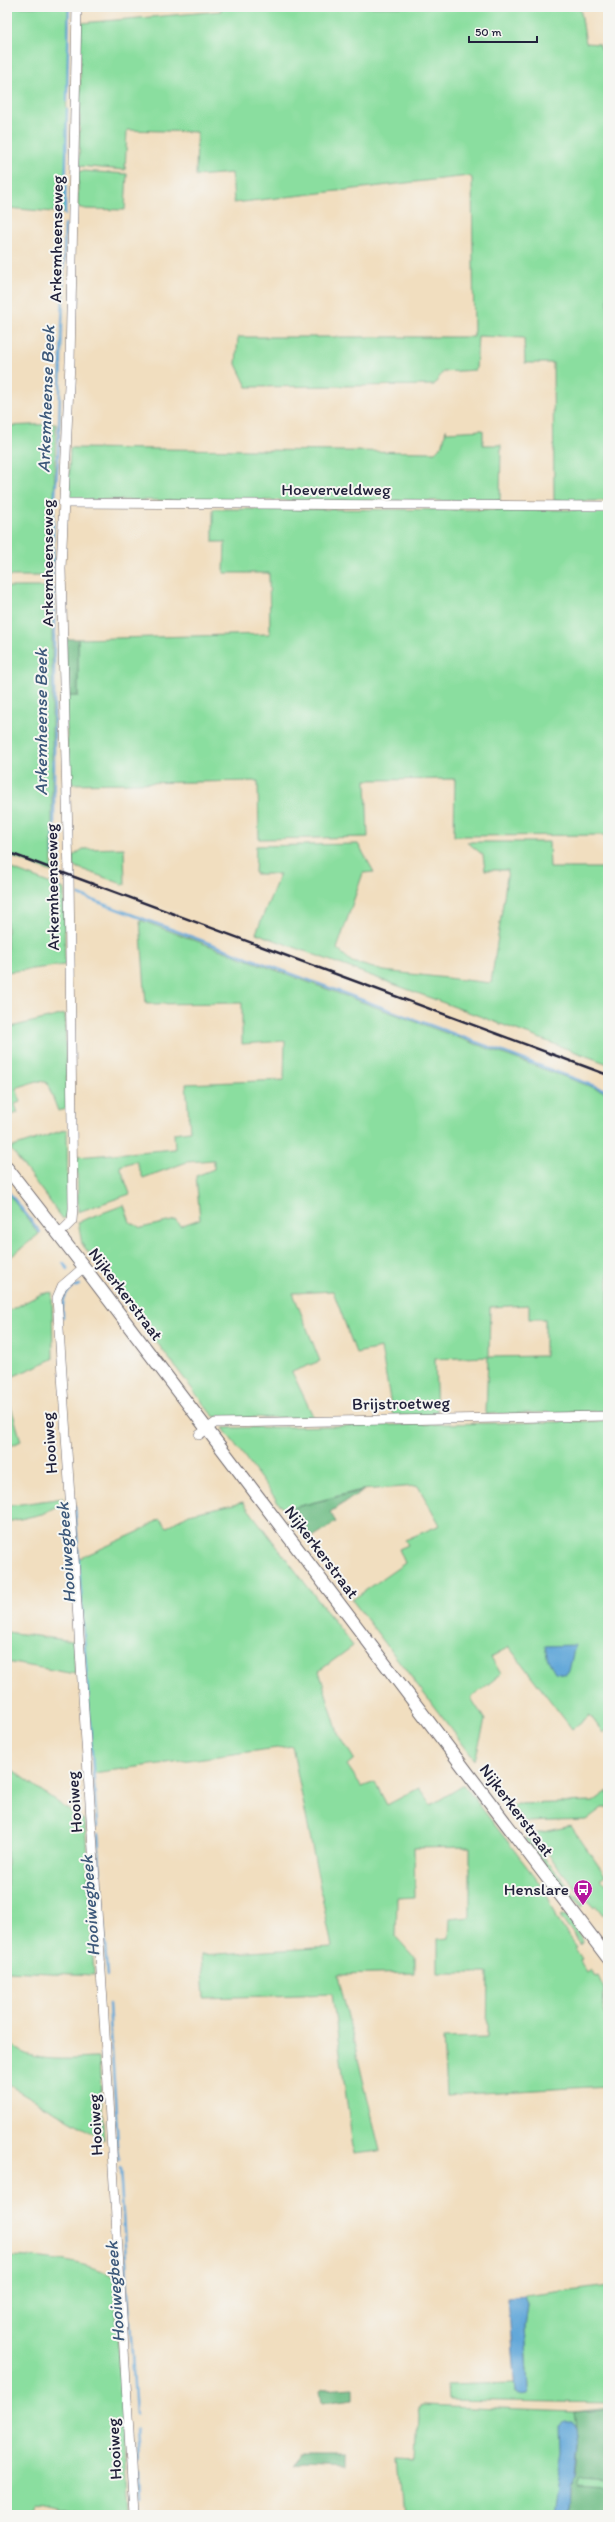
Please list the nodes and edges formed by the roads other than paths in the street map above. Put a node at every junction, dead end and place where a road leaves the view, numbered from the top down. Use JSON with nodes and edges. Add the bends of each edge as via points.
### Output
{"nodes":[{"id":1,"x":77,"y":7,"type":"edge"},
{"id":2,"x":63,"y":503,"type":"junction"},
{"id":3,"x":608,"y":506,"type":"edge"},
{"id":4,"x":7,"y":1168,"type":"edge"},
{"id":5,"x":59,"y":1234,"type":"junction"},
{"id":6,"x":84,"y":1267,"type":"junction"},
{"id":7,"x":608,"y":1416,"type":"edge"},
{"id":8,"x":203,"y":1432,"type":"junction"},
{"id":9,"x":608,"y":1958,"type":"edge"},
{"id":10,"x":134,"y":2515,"type":"edge"}],
"edges":[{"from":1,"to":2,"type":"street","name":"Arkemheenseweg","via":[[70,362]]},
{"from":2,"to":3,"type":"street","name":"Hoeverveldweg"},
{"from":2,"to":5,"type":"street","name":"Arkemheenseweg","via":[[61,569],[69,875],[73,1208],[72,1221]]},
{"from":4,"to":5,"type":"main road","name":"Nijkerkerstraat"},
{"from":5,"to":6,"type":"main road","name":"Nijkerkerstraat"},
{"from":6,"to":8,"type":"main road","name":"Nijkerkerstraat"},
{"from":6,"to":10,"type":"street","name":"Hooiweg","via":[[62,1286],[57,1298]]},
{"from":7,"to":8,"type":"street","name":"Brijstroetweg","via":[[216,1423]]},
{"from":8,"to":9,"type":"main road","name":"Nijkerkerstraat"}]}
